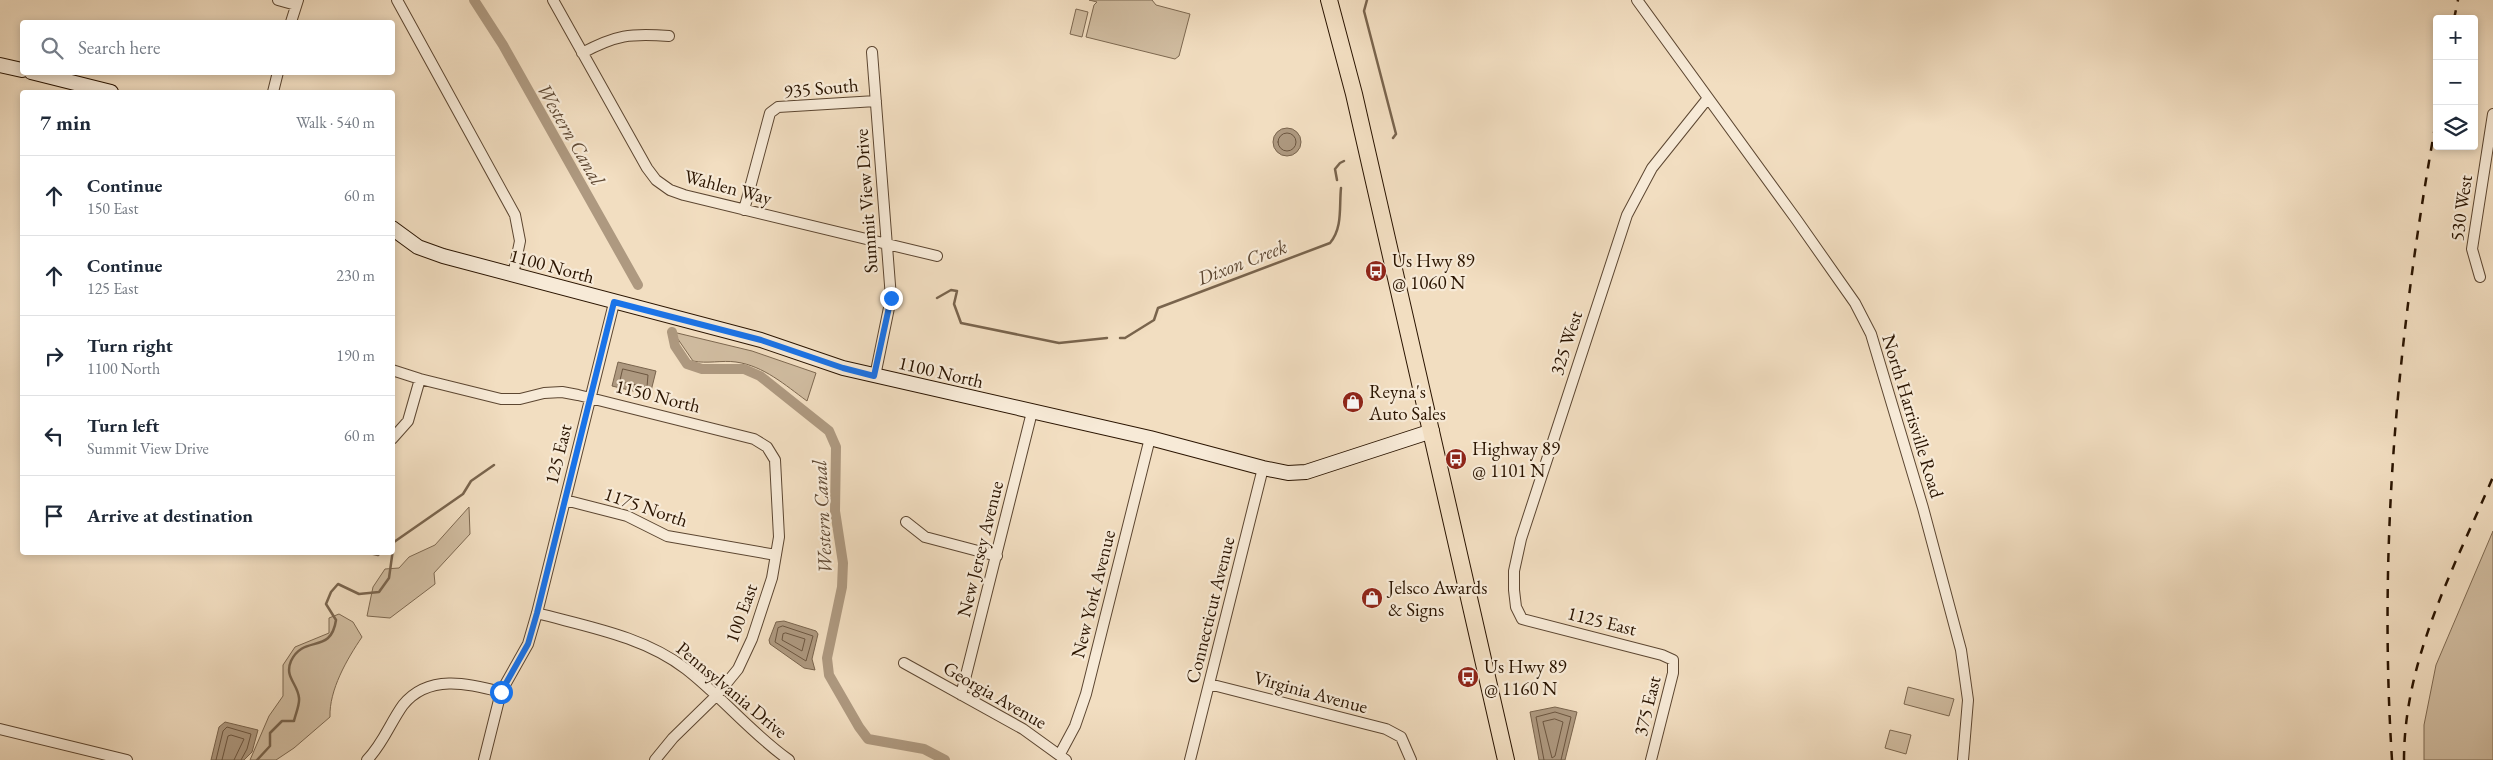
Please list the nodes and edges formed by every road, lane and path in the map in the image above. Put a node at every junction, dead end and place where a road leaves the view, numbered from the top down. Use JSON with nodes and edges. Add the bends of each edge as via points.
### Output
{"nodes":[{"id":1,"x":278,"y":0,"type":"edge"},
{"id":2,"x":397,"y":0,"type":"edge"},
{"id":3,"x":552,"y":0,"type":"edge"},
{"id":4,"x":1329,"y":0,"type":"edge"},
{"id":5,"x":1637,"y":0,"type":"edge"},
{"id":6,"x":297,"y":2,"type":"edge"},
{"id":7,"x":292,"y":20,"type":"edge"},
{"id":8,"x":668,"y":36,"type":"dead end"},
{"id":9,"x":582,"y":52,"type":"junction"},
{"id":10,"x":872,"y":52,"type":"dead end"},
{"id":11,"x":0,"y":65,"type":"edge"},
{"id":12,"x":20,"y":70,"type":"edge"},
{"id":13,"x":43,"y":75,"type":"edge"},
{"id":14,"x":277,"y":75,"type":"edge"},
{"id":15,"x":103,"y":90,"type":"edge"},
{"id":16,"x":274,"y":90,"type":"edge"},
{"id":17,"x":1708,"y":98,"type":"junction"},
{"id":18,"x":876,"y":101,"type":"junction"},
{"id":19,"x":2493,"y":114,"type":"edge"},
{"id":20,"x":744,"y":210,"type":"junction"},
{"id":21,"x":395,"y":230,"type":"edge"},
{"id":22,"x":888,"y":244,"type":"junction"},
{"id":23,"x":937,"y":256,"type":"dead end"},
{"id":24,"x":514,"y":275,"type":"junction"},
{"id":25,"x":2480,"y":277,"type":"dead end"},
{"id":26,"x":614,"y":302,"type":"junction"},
{"id":27,"x":395,"y":371,"type":"edge"},
{"id":28,"x":874,"y":376,"type":"junction"},
{"id":29,"x":420,"y":379,"type":"junction"},
{"id":30,"x":591,"y":397,"type":"junction"},
{"id":31,"x":1032,"y":412,"type":"junction"},
{"id":32,"x":1432,"y":431,"type":"junction"},
{"id":33,"x":395,"y":436,"type":"edge"},
{"id":34,"x":1150,"y":438,"type":"junction"},
{"id":35,"x":767,"y":447,"type":"joint"},
{"id":36,"x":1263,"y":468,"type":"junction"},
{"id":37,"x":565,"y":500,"type":"junction"},
{"id":38,"x":906,"y":522,"type":"dead end"},
{"id":39,"x":776,"y":555,"type":"junction"},
{"id":40,"x":997,"y":556,"type":"junction"},
{"id":41,"x":537,"y":613,"type":"junction"},
{"id":42,"x":1522,"y":619,"type":"joint"},
{"id":43,"x":1673,"y":660,"type":"joint"},
{"id":44,"x":904,"y":663,"type":"dead end"},
{"id":45,"x":1209,"y":684,"type":"junction"},
{"id":46,"x":501,"y":692,"type":"junction"},
{"id":47,"x":961,"y":695,"type":"junction"},
{"id":48,"x":716,"y":696,"type":"junction"},
{"id":49,"x":0,"y":728,"type":"edge"},
{"id":50,"x":1063,"y":757,"type":"edge"},
{"id":51,"x":127,"y":760,"type":"edge"},
{"id":52,"x":367,"y":760,"type":"edge"},
{"id":53,"x":484,"y":760,"type":"edge"},
{"id":54,"x":655,"y":760,"type":"edge"},
{"id":55,"x":790,"y":760,"type":"edge"},
{"id":56,"x":1190,"y":760,"type":"edge"},
{"id":57,"x":1411,"y":760,"type":"edge"},
{"id":58,"x":1506,"y":760,"type":"edge"},
{"id":59,"x":1651,"y":760,"type":"edge"},
{"id":60,"x":1962,"y":760,"type":"edge"}],
"edges":[{"from":1,"to":6,"type":"street"},
{"from":2,"to":24,"type":"street","via":[[515,215],[520,241]]},
{"from":3,"to":9,"type":"street","name":"Wahlen Way"},
{"from":4,"to":32,"type":"main road"},
{"from":5,"to":17,"type":"street","name":"North Harrisville Road"},
{"from":6,"to":7,"type":"street"},
{"from":8,"to":9,"type":"street","via":[[622,35]]},
{"from":9,"to":20,"type":"street","name":"Wahlen Way","via":[[656,180],[684,195]]},
{"from":10,"to":18,"type":"street","name":"Summit View Drive"},
{"from":11,"to":12,"type":"street"},
{"from":13,"to":15,"type":"street"},
{"from":14,"to":16,"type":"street"},
{"from":17,"to":42,"type":"street","name":"325 West","via":[[1652,168],[1627,215],[1521,539],[1514,571],[1514,590],[1516,607]]},
{"from":17,"to":60,"type":"street","name":"North Harrisville Road","via":[[1855,304],[1878,351],[1962,650],[1968,700]]},
{"from":18,"to":20,"type":"street","name":"935 South","via":[[778,107],[770,113]]},
{"from":18,"to":22,"type":"street","name":"Summit View Drive"},
{"from":19,"to":25,"type":"street","name":"530 West","via":[[2472,249]]},
{"from":20,"to":22,"type":"street","name":"Wahlen Way"},
{"from":21,"to":24,"type":"street","name":"1100 North","via":[[418,247]]},
{"from":22,"to":23,"type":"street","name":"Wahlen Way"},
{"from":22,"to":28,"type":"street","name":"Summit View Drive","via":[[889,311]]},
{"from":24,"to":26,"type":"street","name":"1100 North"},
{"from":26,"to":28,"type":"street","name":"1100 North","via":[[761,340]]},
{"from":26,"to":30,"type":"street","name":"125 East"},
{"from":27,"to":29,"type":"street","name":"1150 North"},
{"from":28,"to":31,"type":"street","name":"1100 North"},
{"from":29,"to":30,"type":"street","name":"1150 North","via":[[501,399],[562,392]]},
{"from":29,"to":33,"type":"street","via":[[408,421]]},
{"from":30,"to":35,"type":"street","name":"1150 North","via":[[754,439]]},
{"from":30,"to":37,"type":"street","name":"125 East"},
{"from":31,"to":34,"type":"street","name":"1100 North"},
{"from":31,"to":40,"type":"street","name":"New Jersey Avenue"},
{"from":32,"to":36,"type":"street","name":"1100 North","via":[[1306,472],[1288,473]]},
{"from":32,"to":58,"type":"main road"},
{"from":34,"to":36,"type":"street","name":"1100 North"},
{"from":34,"to":50,"type":"street","name":"New York Avenue","via":[[1086,694]]},
{"from":35,"to":39,"type":"street","name":"100 East","via":[[776,460],[779,537]]},
{"from":36,"to":45,"type":"street","name":"Connecticut Avenue"},
{"from":37,"to":39,"type":"street","name":"1175 North","via":[[627,516],[667,536]]},
{"from":37,"to":41,"type":"street","name":"125 East"},
{"from":38,"to":40,"type":"street","via":[[925,537]]},
{"from":39,"to":48,"type":"street","name":"100 East","via":[[752,639],[738,668]]},
{"from":40,"to":47,"type":"street","name":"New Jersey Avenue"},
{"from":41,"to":46,"type":"street","name":"125 East","via":[[528,644]]},
{"from":41,"to":48,"type":"street","name":"Pennsylvania Drive","via":[[631,638],[686,669]]},
{"from":42,"to":43,"type":"street","name":"1125 East"},
{"from":43,"to":59,"type":"street","name":"375 East","via":[[1673,673]]},
{"from":44,"to":47,"type":"street","name":"Georgia Avenue"},
{"from":45,"to":56,"type":"street","name":"Connecticut Avenue"},
{"from":45,"to":57,"type":"street","name":"Virginia Avenue","via":[[1386,729],[1401,738]]},
{"from":46,"to":52,"type":"street","via":[[462,683],[439,684],[418,692],[403,705],[379,747]]},
{"from":46,"to":53,"type":"street","name":"125 East"},
{"from":47,"to":50,"type":"street","name":"Georgia Avenue","via":[[1023,729]]},
{"from":48,"to":54,"type":"street","name":"100 East"},
{"from":48,"to":55,"type":"street","name":"Pennsylvania Drive","via":[[771,747]]},
{"from":49,"to":51,"type":"street"}]}
